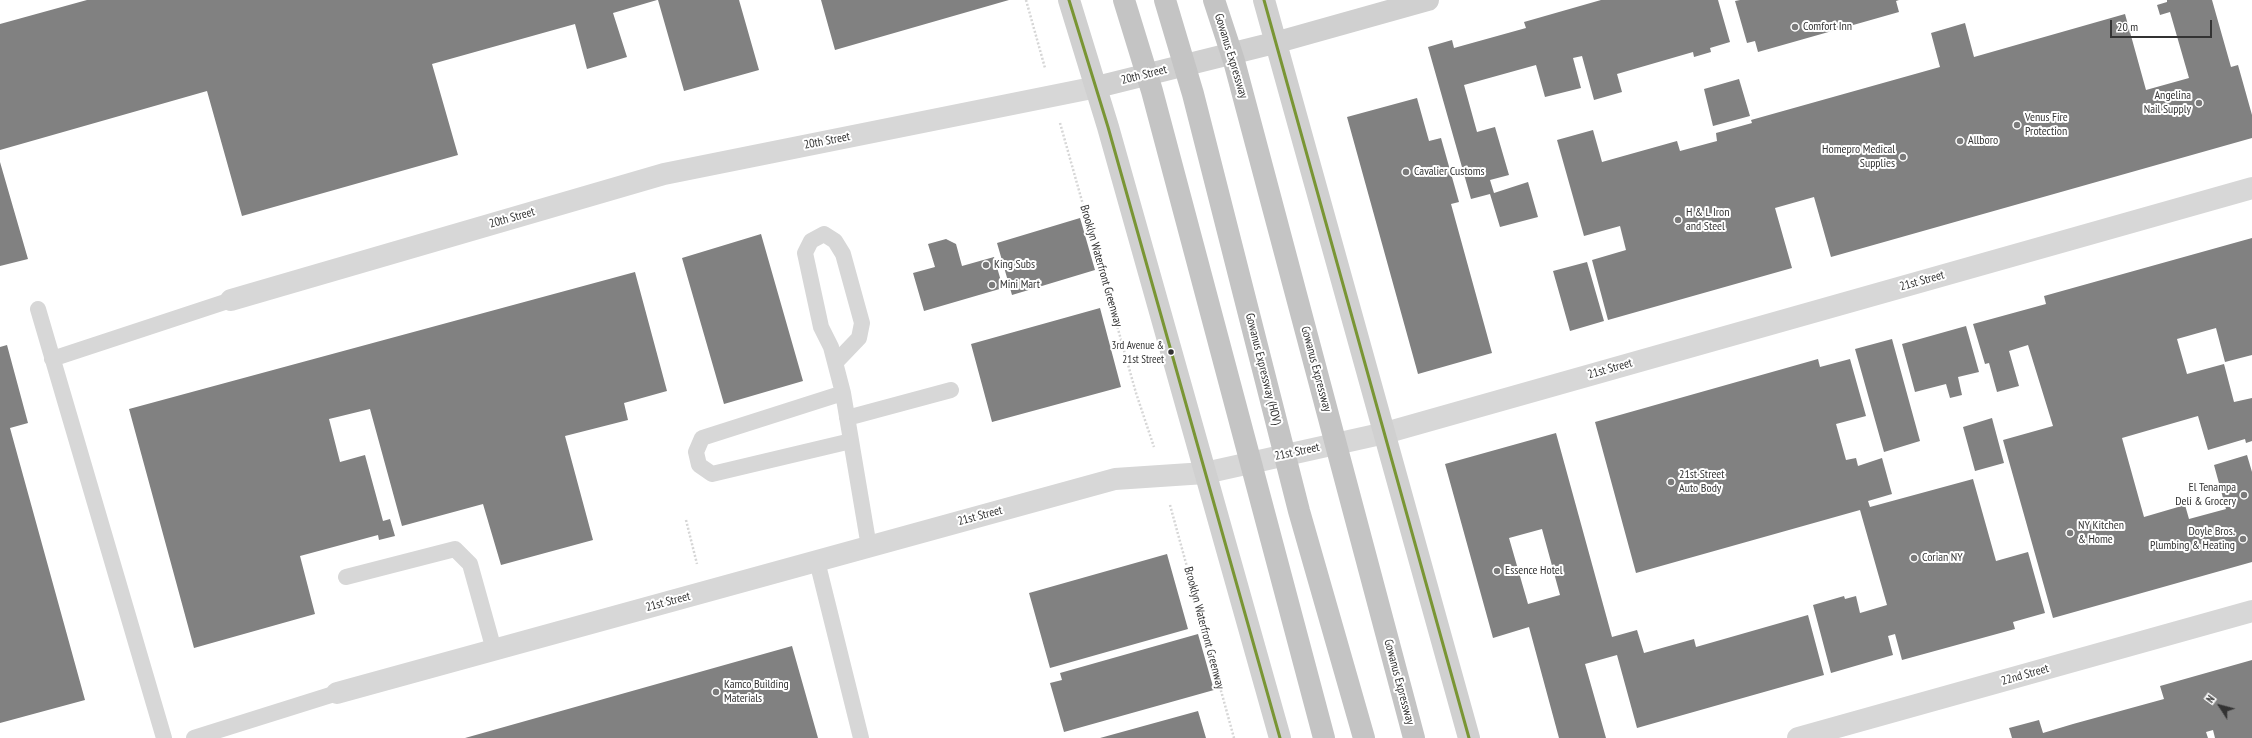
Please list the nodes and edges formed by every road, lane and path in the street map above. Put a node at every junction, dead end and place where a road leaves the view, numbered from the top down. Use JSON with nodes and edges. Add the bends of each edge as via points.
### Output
{"nodes":[{"id":1,"x":1026,"y":0,"type":"edge"},
{"id":2,"x":1069,"y":0,"type":"edge"},
{"id":3,"x":1124,"y":0,"type":"edge"},
{"id":4,"x":1165,"y":0,"type":"edge"},
{"id":5,"x":1214,"y":0,"type":"edge"},
{"id":6,"x":1264,"y":0,"type":"edge"},
{"id":7,"x":1428,"y":0,"type":"edge"},
{"id":8,"x":1278,"y":42,"type":"junction"},
{"id":9,"x":1043,"y":64,"type":"dead end"},
{"id":10,"x":1097,"y":87,"type":"junction"},
{"id":11,"x":1061,"y":130,"type":"dead end"},
{"id":12,"x":2252,"y":188,"type":"edge"},
{"id":13,"x":230,"y":300,"type":"joint"},
{"id":14,"x":38,"y":309,"type":"dead end"},
{"id":15,"x":52,"y":359,"type":"junction"},
{"id":16,"x":836,"y":362,"type":"junction"},
{"id":17,"x":951,"y":390,"type":"dead end"},
{"id":18,"x":843,"y":393,"type":"junction"},
{"id":19,"x":1139,"y":403,"type":"dead end"},
{"id":20,"x":847,"y":418,"type":"junction"},
{"id":21,"x":1385,"y":433,"type":"junction"},
{"id":22,"x":851,"y":441,"type":"junction"},
{"id":23,"x":1205,"y":473,"type":"junction"},
{"id":24,"x":1172,"y":518,"type":"dead end"},
{"id":25,"x":686,"y":520,"type":"dead end"},
{"id":26,"x":869,"y":547,"type":"junction"},
{"id":27,"x":817,"y":561,"type":"junction"},
{"id":28,"x":346,"y":577,"type":"dead end"},
{"id":29,"x":703,"y":592,"type":"junction"},
{"id":30,"x":2252,"y":611,"type":"edge"},
{"id":31,"x":494,"y":650,"type":"junction"},
{"id":32,"x":337,"y":693,"type":"joint"},
{"id":33,"x":164,"y":738,"type":"edge"},
{"id":34,"x":194,"y":738,"type":"edge"},
{"id":35,"x":861,"y":738,"type":"edge"},
{"id":36,"x":1234,"y":738,"type":"edge"},
{"id":37,"x":1280,"y":738,"type":"edge"},
{"id":38,"x":1324,"y":738,"type":"edge"},
{"id":39,"x":1364,"y":738,"type":"edge"},
{"id":40,"x":1414,"y":738,"type":"edge"},
{"id":41,"x":1469,"y":738,"type":"edge"},
{"id":42,"x":1798,"y":738,"type":"edge"}],
"edges":[{"from":1,"to":9,"type":"path"},
{"from":2,"to":10,"type":"main road"},
{"from":3,"to":38,"type":"highway","via":[[1152,91]]},
{"from":4,"to":39,"type":"highway","name":"Gowanus Expressway (HOV)","via":[[1193,94],[1300,511]]},
{"from":5,"to":40,"type":"highway","name":"Gowanus Expressway","via":[[1236,69]]},
{"from":6,"to":8,"type":"main road"},
{"from":7,"to":8,"type":"main road","name":"20th Street"},
{"from":8,"to":10,"type":"main road","name":"20th Street"},
{"from":8,"to":21,"type":"main road"},
{"from":10,"to":13,"type":"street","name":"20th Street","via":[[664,174]]},
{"from":10,"to":23,"type":"main road"},
{"from":11,"to":19,"type":"path","name":"Brooklyn Waterfront Greenway"},
{"from":12,"to":21,"type":"street","name":"21st Street"},
{"from":13,"to":15,"type":"lane"},
{"from":14,"to":15,"type":"lane"},
{"from":15,"to":33,"type":"lane"},
{"from":16,"to":16,"type":"lane","via":[[821,327],[805,253],[811,241],[824,234],[835,241],[843,254],[862,323],[859,338]]},
{"from":16,"to":18,"type":"lane"},
{"from":17,"to":20,"type":"lane"},
{"from":18,"to":20,"type":"lane"},
{"from":18,"to":22,"type":"lane","via":[[702,438],[696,452],[699,465],[712,474]]},
{"from":20,"to":22,"type":"lane"},
{"from":21,"to":23,"type":"street","name":"21st Street"},
{"from":21,"to":41,"type":"main road"},
{"from":22,"to":26,"type":"lane"},
{"from":23,"to":26,"type":"street","name":"21st Street","via":[[1115,479]]},
{"from":23,"to":37,"type":"main road"},
{"from":24,"to":36,"type":"path","name":"Brooklyn Waterfront Greenway"},
{"from":25,"to":29,"type":"path"},
{"from":26,"to":27,"type":"street","name":"21st Street"},
{"from":27,"to":29,"type":"street","name":"21st Street"},
{"from":27,"to":35,"type":"lane"},
{"from":28,"to":31,"type":"lane","via":[[455,549],[470,564]]},
{"from":29,"to":31,"type":"street","name":"21st Street"},
{"from":30,"to":42,"type":"street","name":"22nd Street"},
{"from":31,"to":32,"type":"street","name":"21st Street"},
{"from":32,"to":34,"type":"lane"}]}
